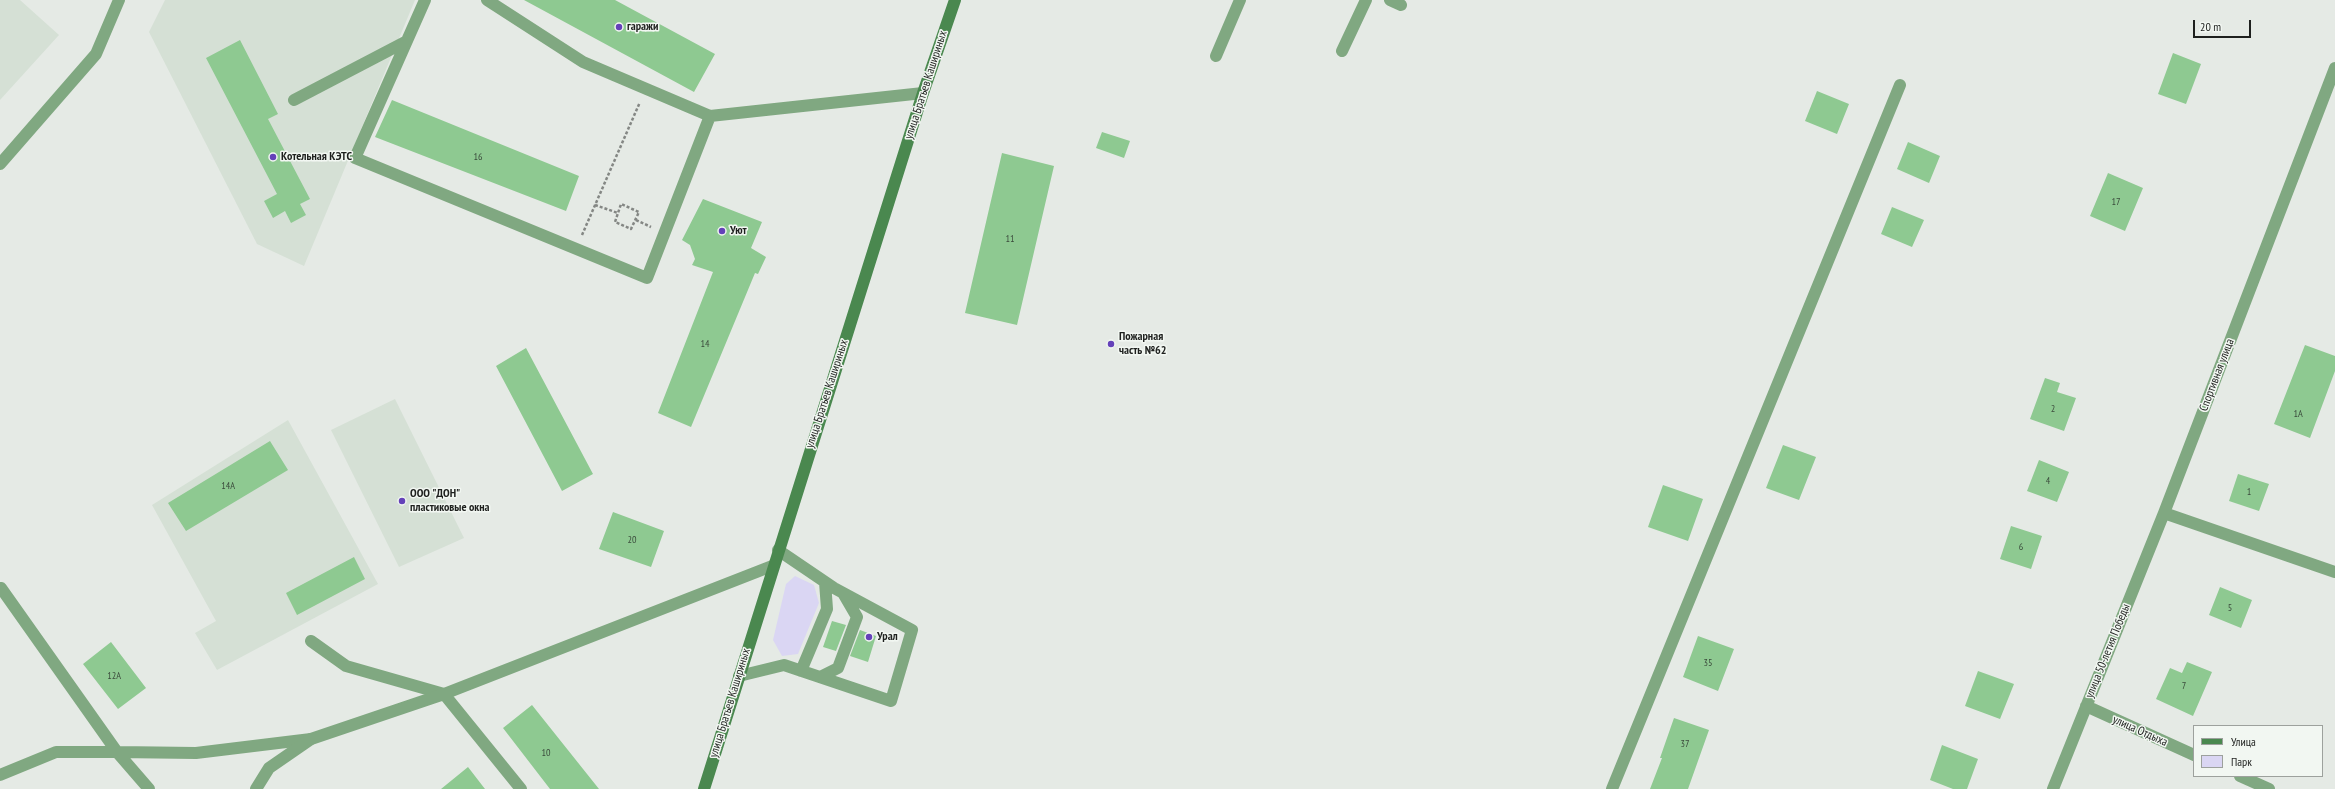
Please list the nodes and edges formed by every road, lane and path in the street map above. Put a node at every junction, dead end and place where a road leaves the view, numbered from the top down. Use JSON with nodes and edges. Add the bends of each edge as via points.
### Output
{"nodes":[{"id":1,"x":119,"y":0,"type":"edge"},
{"id":2,"x":425,"y":0,"type":"edge"},
{"id":3,"x":487,"y":0,"type":"edge"},
{"id":4,"x":955,"y":0,"type":"edge"},
{"id":5,"x":1240,"y":0,"type":"edge"},
{"id":6,"x":1366,"y":0,"type":"edge"},
{"id":7,"x":1390,"y":0,"type":"edge"},
{"id":8,"x":1401,"y":5,"type":"dead end"},
{"id":9,"x":405,"y":42,"type":"junction"},
{"id":10,"x":1342,"y":51,"type":"dead end"},
{"id":11,"x":1216,"y":56,"type":"dead end"},
{"id":12,"x":2335,"y":68,"type":"edge"},
{"id":13,"x":1900,"y":85,"type":"dead end"},
{"id":14,"x":646,"y":89,"type":"junction"},
{"id":15,"x":923,"y":93,"type":"junction"},
{"id":16,"x":294,"y":100,"type":"dead end"},
{"id":17,"x":710,"y":116,"type":"junction"},
{"id":18,"x":0,"y":164,"type":"edge"},
{"id":19,"x":595,"y":205,"type":"junction"},
{"id":20,"x":618,"y":213,"type":"junction"},
{"id":21,"x":576,"y":248,"type":"junction"},
{"id":22,"x":2164,"y":513,"type":"junction"},
{"id":23,"x":778,"y":550,"type":"junction"},
{"id":24,"x":772,"y":566,"type":"junction"},
{"id":25,"x":2335,"y":572,"type":"edge"},
{"id":26,"x":825,"y":582,"type":"junction"},
{"id":27,"x":1,"y":588,"type":"edge"},
{"id":28,"x":843,"y":593,"type":"junction"},
{"id":29,"x":311,"y":641,"type":"dead end"},
{"id":30,"x":801,"y":671,"type":"junction"},
{"id":31,"x":739,"y":676,"type":"junction"},
{"id":32,"x":820,"y":677,"type":"junction"},
{"id":33,"x":444,"y":694,"type":"junction"},
{"id":34,"x":2086,"y":706,"type":"junction"},
{"id":35,"x":311,"y":739,"type":"junction"},
{"id":36,"x":117,"y":752,"type":"junction"},
{"id":37,"x":2193,"y":755,"type":"edge"},
{"id":38,"x":0,"y":775,"type":"edge"},
{"id":39,"x":2242,"y":777,"type":"edge"},
{"id":40,"x":149,"y":789,"type":"edge"},
{"id":41,"x":256,"y":789,"type":"edge"},
{"id":42,"x":521,"y":789,"type":"edge"},
{"id":43,"x":704,"y":789,"type":"edge"},
{"id":44,"x":1612,"y":789,"type":"edge"},
{"id":45,"x":2053,"y":789,"type":"edge"},
{"id":46,"x":2269,"y":789,"type":"edge"}],
"edges":[{"from":1,"to":18,"type":"street","via":[[96,54]]},
{"from":2,"to":9,"type":"street"},
{"from":3,"to":14,"type":"street","via":[[583,62]]},
{"from":4,"to":15,"type":"main road","name":"улица Братьев Кашириных"},
{"from":5,"to":11,"type":"street"},
{"from":6,"to":10,"type":"street"},
{"from":7,"to":8,"type":"street"},
{"from":9,"to":16,"type":"street"},
{"from":9,"to":21,"type":"street","via":[[355,158]]},
{"from":12,"to":22,"type":"street","name":"Спортивная улица"},
{"from":13,"to":44,"type":"street"},
{"from":14,"to":17,"type":"street"},
{"from":14,"to":19,"type":"path"},
{"from":15,"to":17,"type":"street"},
{"from":15,"to":23,"type":"main road","name":"улица Братьев Кашириных"},
{"from":17,"to":21,"type":"street","via":[[647,278]]},
{"from":19,"to":20,"type":"path"},
{"from":19,"to":21,"type":"path"},
{"from":20,"to":20,"type":"path","via":[[621,204],[639,212],[631,229],[615,222]]},
{"from":22,"to":25,"type":"street"},
{"from":22,"to":34,"type":"street","name":"улица 50-летия Победы"},
{"from":23,"to":24,"type":"main road","name":"улица Братьев Кашириных"},
{"from":23,"to":26,"type":"street"},
{"from":24,"to":31,"type":"main road","name":"улица Братьев Кашириных"},
{"from":24,"to":33,"type":"street"},
{"from":26,"to":28,"type":"street"},
{"from":26,"to":30,"type":"street","via":[[827,609]]},
{"from":27,"to":36,"type":"street"},
{"from":28,"to":32,"type":"street","via":[[857,617],[838,668]]},
{"from":28,"to":32,"type":"street","via":[[912,630],[892,701]]},
{"from":29,"to":33,"type":"street","via":[[346,666]]},
{"from":30,"to":31,"type":"street","via":[[784,665]]},
{"from":30,"to":32,"type":"street"},
{"from":31,"to":43,"type":"main road","name":"улица Братьев Кашириных"},
{"from":33,"to":35,"type":"street"},
{"from":33,"to":42,"type":"street"},
{"from":34,"to":37,"type":"street","name":"улица Отдыха"},
{"from":34,"to":45,"type":"street","name":"улица 50-летия Победы"},
{"from":35,"to":36,"type":"street","via":[[196,753]]},
{"from":35,"to":41,"type":"street","via":[[269,768]]},
{"from":36,"to":38,"type":"street","via":[[56,752]]},
{"from":36,"to":40,"type":"street"},
{"from":39,"to":46,"type":"street"}]}
